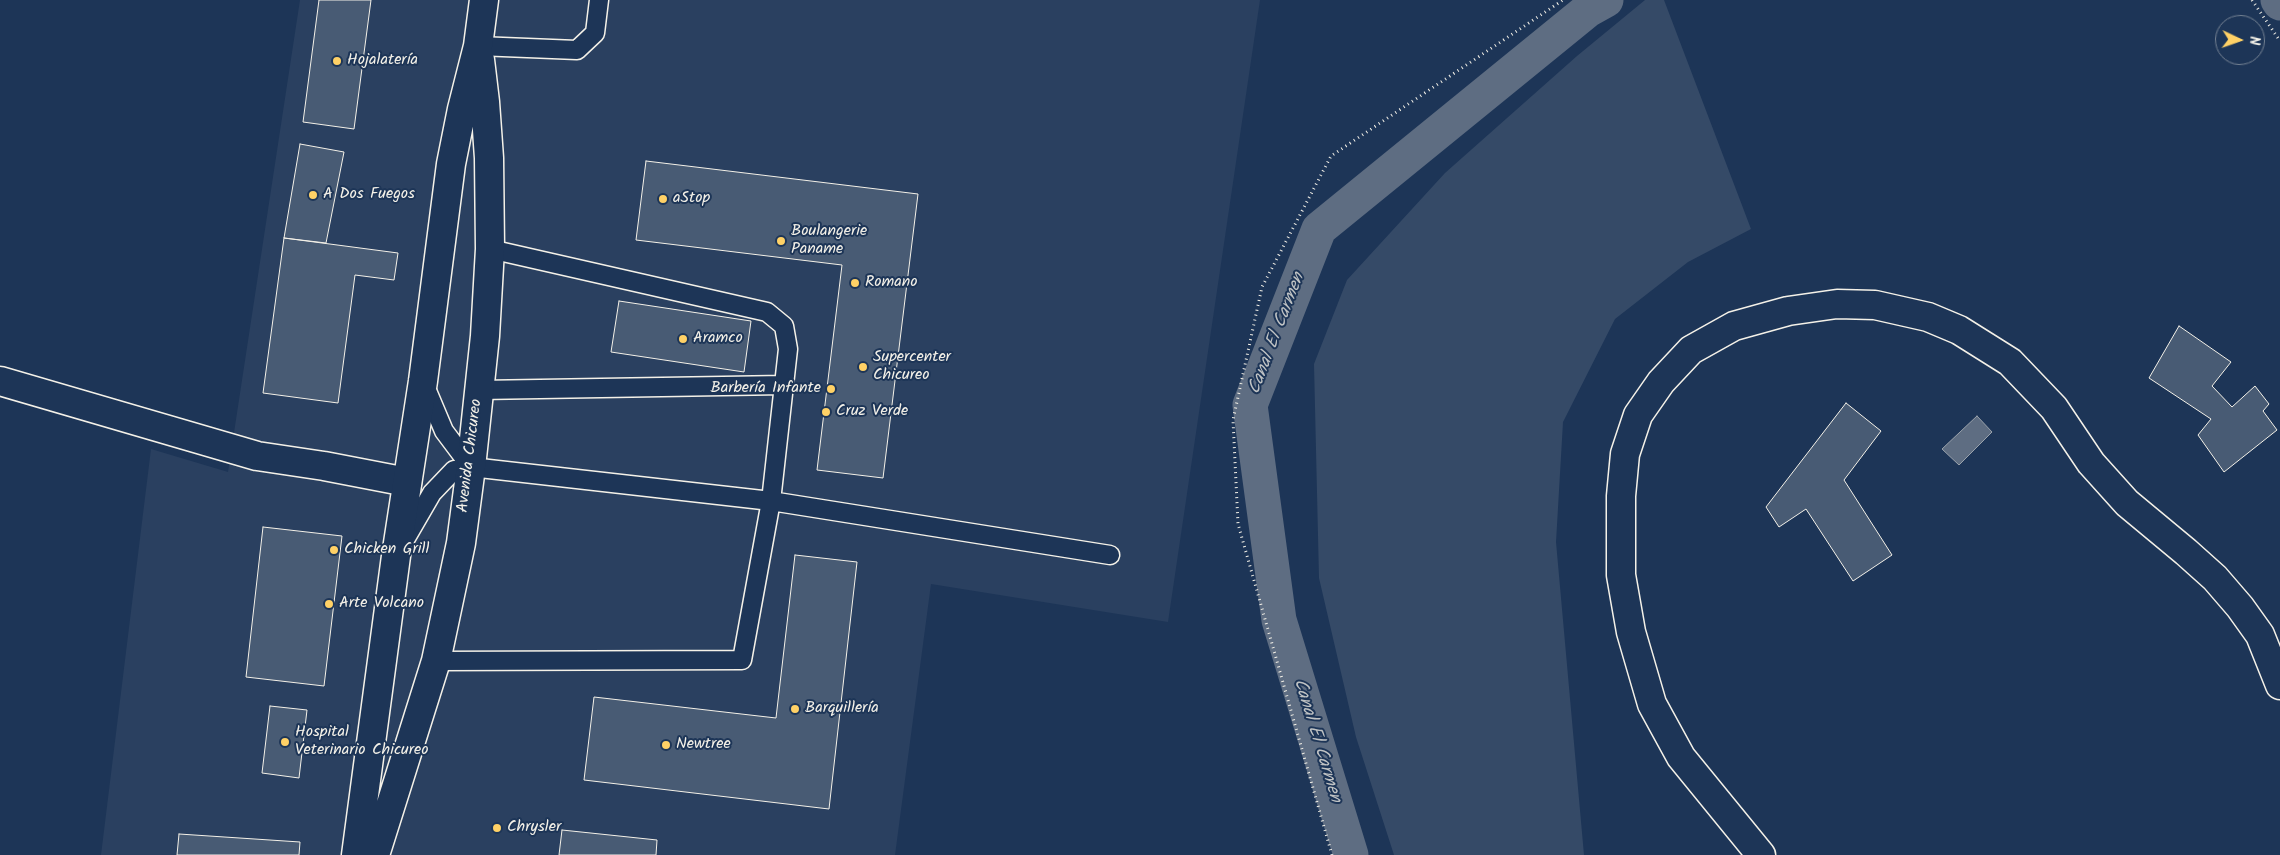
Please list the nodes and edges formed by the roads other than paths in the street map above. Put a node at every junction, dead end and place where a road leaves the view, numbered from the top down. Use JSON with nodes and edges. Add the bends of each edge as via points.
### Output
{"nodes":[{"id":1,"x":484,"y":0,"type":"edge"},
{"id":2,"x":599,"y":0,"type":"edge"},
{"id":3,"x":478,"y":46,"type":"junction"},
{"id":4,"x":490,"y":249,"type":"junction"},
{"id":5,"x":0,"y":381,"type":"edge"},
{"id":6,"x":423,"y":381,"type":"junction"},
{"id":7,"x":784,"y":385,"type":"junction"},
{"id":8,"x":479,"y":390,"type":"junction"},
{"id":9,"x":471,"y":467,"type":"junction"},
{"id":10,"x":407,"y":482,"type":"junction"},
{"id":11,"x":771,"y":501,"type":"junction"},
{"id":12,"x":1110,"y":555,"type":"dead end"},
{"id":13,"x":396,"y":556,"type":"junction"},
{"id":14,"x":436,"y":661,"type":"junction"},
{"id":15,"x":2280,"y":685,"type":"edge"},
{"id":16,"x":356,"y":855,"type":"edge"},
{"id":17,"x":375,"y":855,"type":"edge"},
{"id":18,"x":1761,"y":855,"type":"edge"}],
"edges":[{"from":1,"to":3,"type":"street","name":"Avenida Chicureo"},
{"from":2,"to":3,"type":"lane","via":[[595,33],[577,50]]},
{"from":3,"to":4,"type":"street","name":"Avenida Chicureo","via":[[489,158]]},
{"from":3,"to":6,"type":"street","name":"Avenida Chicureo","via":[[451,164]]},
{"from":4,"to":7,"type":"lane","via":[[767,312],[784,326],[788,349]]},
{"from":4,"to":8,"type":"street","name":"Avenida Chicureo"},
{"from":5,"to":10,"type":"street","via":[[257,456]]},
{"from":6,"to":9,"type":"lane","via":[[444,431]]},
{"from":6,"to":10,"type":"street","name":"Avenida Chicureo"},
{"from":7,"to":8,"type":"lane"},
{"from":7,"to":11,"type":"lane"},
{"from":8,"to":9,"type":"street","name":"Avenida Chicureo"},
{"from":9,"to":11,"type":"lane"},
{"from":9,"to":13,"type":"lane","via":[[454,470],[432,493]]},
{"from":9,"to":14,"type":"street","name":"Avenida Chicureo","via":[[461,543]]},
{"from":10,"to":13,"type":"street","name":"Avenida Chicureo"},
{"from":11,"to":12,"type":"lane"},
{"from":11,"to":14,"type":"lane","via":[[742,660]]},
{"from":13,"to":16,"type":"street","name":"Avenida Chicureo"},
{"from":14,"to":17,"type":"street","name":"Avenida Chicureo"},
{"from":15,"to":18,"type":"street","via":[[2260,635],[2240,607],[2215,578],[2127,504],[2091,463],[2054,408],[2010,362],[1958,330],[1928,317],[1875,305],[1837,304],[1788,310],[1734,326],[1692,350],[1660,382],[1638,415],[1625,454],[1621,575],[1631,632],[1652,704],[1681,757]]}]}
